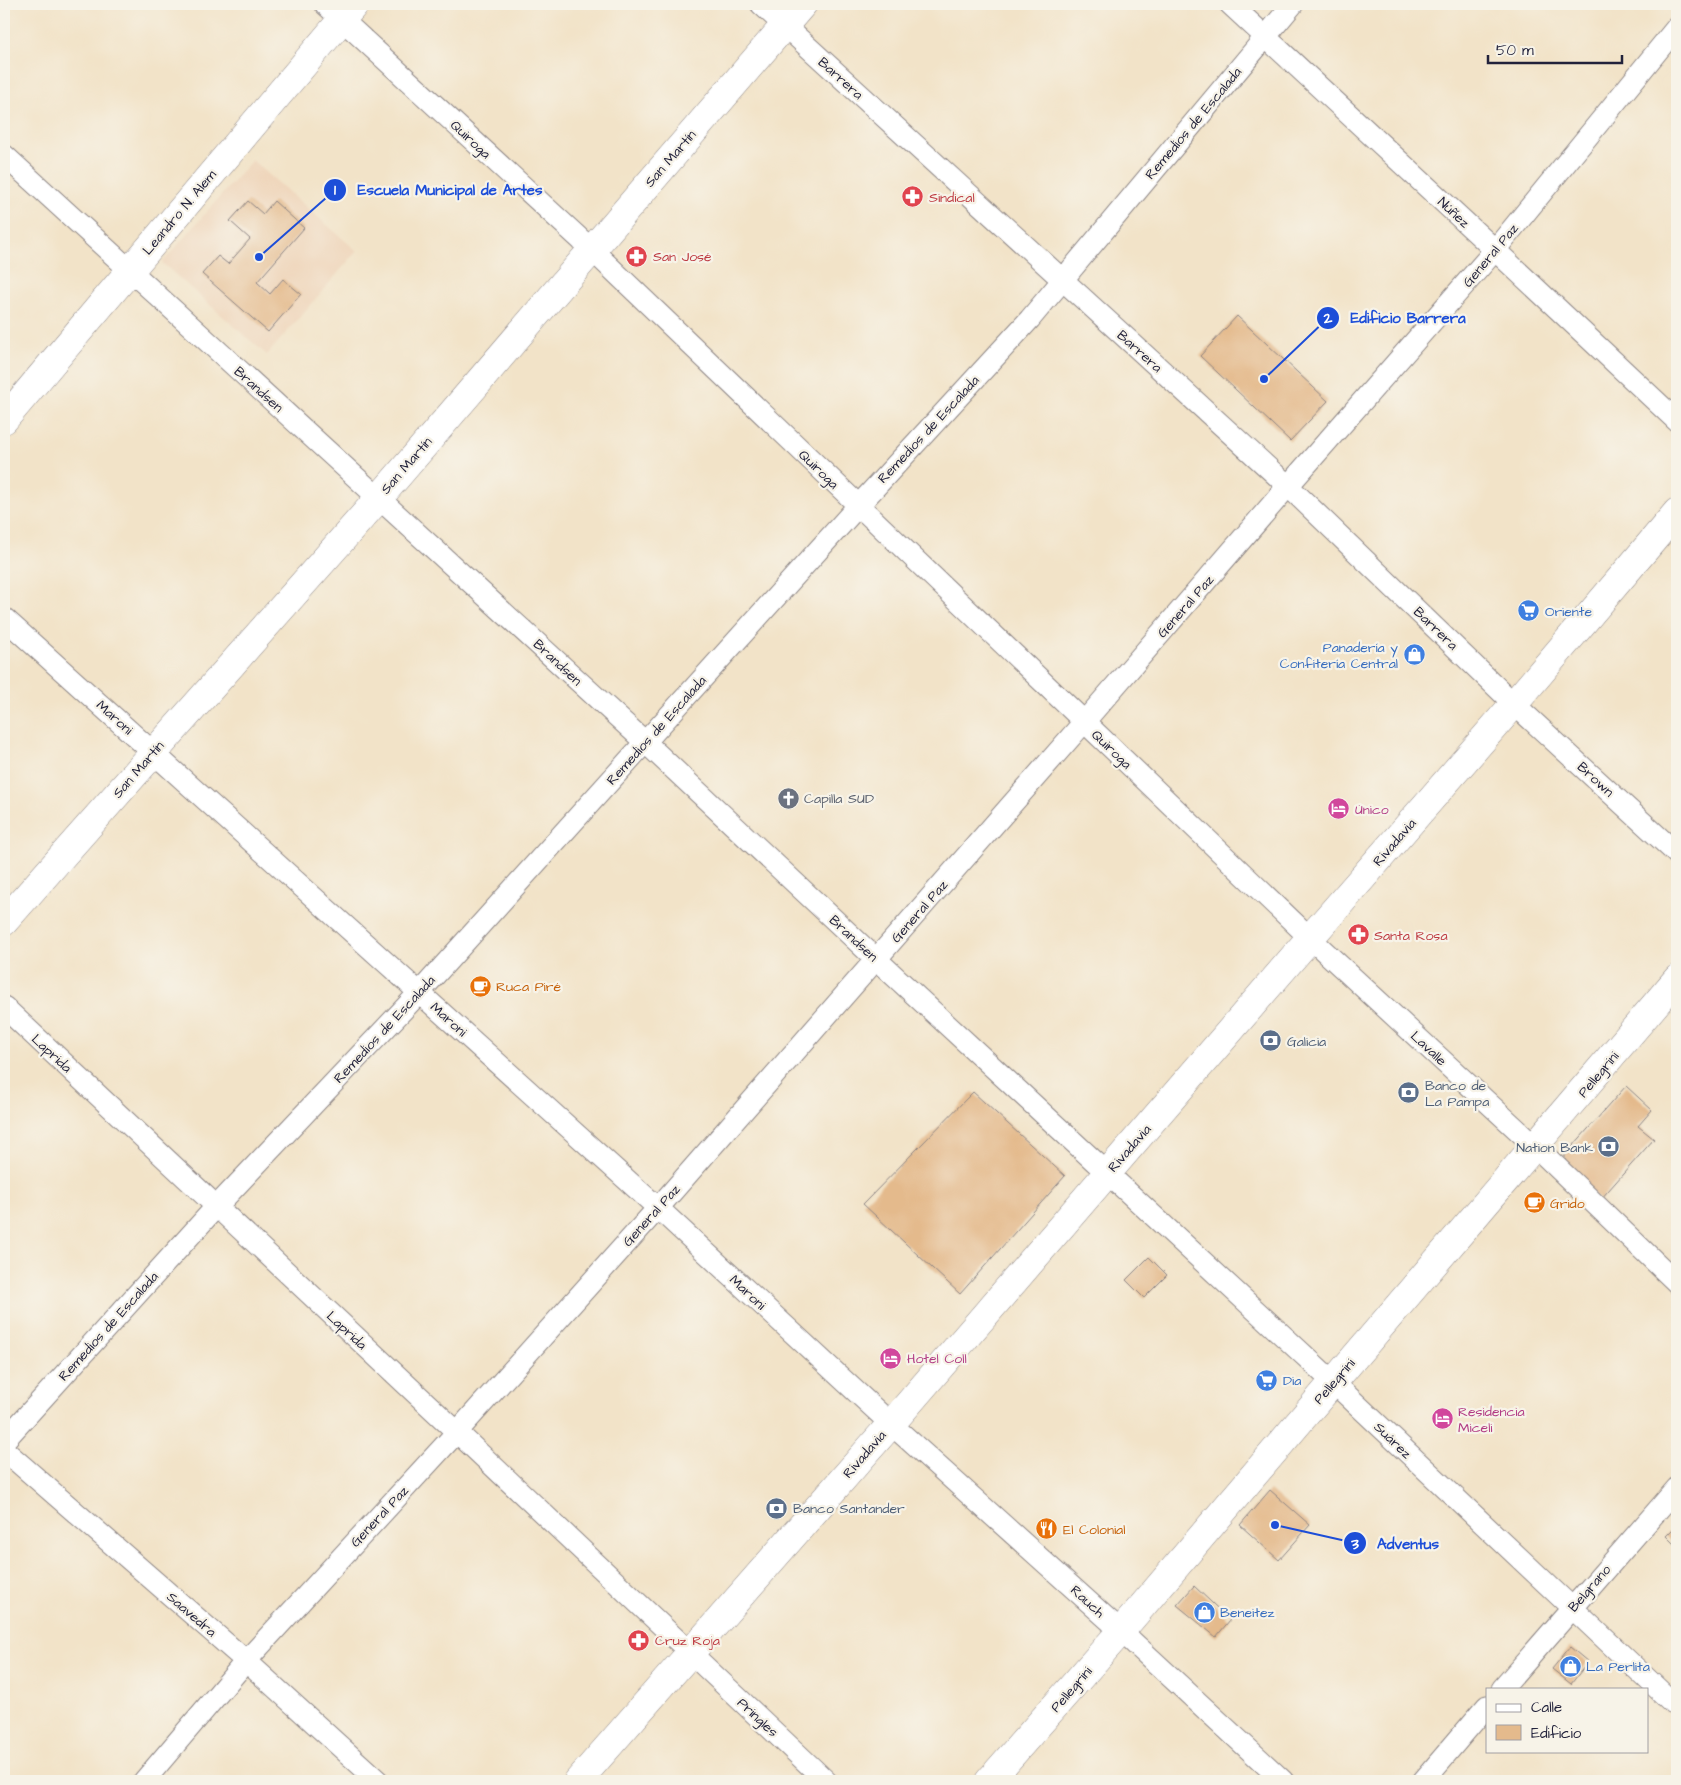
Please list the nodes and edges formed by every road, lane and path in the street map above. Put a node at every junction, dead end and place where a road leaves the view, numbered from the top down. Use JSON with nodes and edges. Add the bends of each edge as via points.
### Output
{"nodes":[{"id":1,"x":761,"y":4,"type":"edge"},
{"id":2,"x":803,"y":4,"type":"edge"},
{"id":3,"x":1230,"y":4,"type":"edge"},
{"id":4,"x":1292,"y":4,"type":"edge"},
{"id":5,"x":340,"y":9,"type":"edge"},
{"id":6,"x":784,"y":26,"type":"junction"},
{"id":7,"x":1677,"y":27,"type":"edge"},
{"id":8,"x":1265,"y":36,"type":"junction"},
{"id":9,"x":4,"y":155,"type":"edge"},
{"id":10,"x":591,"y":249,"type":"junction"},
{"id":11,"x":1495,"y":250,"type":"junction"},
{"id":12,"x":130,"y":271,"type":"junction"},
{"id":13,"x":1062,"y":280,"type":"junction"},
{"id":14,"x":4,"y":420,"type":"edge"},
{"id":15,"x":1677,"y":421,"type":"edge"},
{"id":16,"x":1288,"y":486,"type":"junction"},
{"id":17,"x":379,"y":498,"type":"junction"},
{"id":18,"x":858,"y":506,"type":"junction"},
{"id":19,"x":1677,"y":512,"type":"edge"},
{"id":20,"x":4,"y":618,"type":"edge"},
{"id":21,"x":1514,"y":704,"type":"junction"},
{"id":22,"x":1084,"y":722,"type":"junction"},
{"id":23,"x":645,"y":742,"type":"junction"},
{"id":24,"x":153,"y":751,"type":"junction"},
{"id":25,"x":1677,"y":854,"type":"edge"},
{"id":26,"x":4,"y":922,"type":"edge"},
{"id":27,"x":1310,"y":938,"type":"junction"},
{"id":28,"x":876,"y":959,"type":"junction"},
{"id":29,"x":1677,"y":979,"type":"edge"},
{"id":30,"x":419,"y":993,"type":"junction"},
{"id":31,"x":4,"y":1008,"type":"edge"},
{"id":32,"x":1536,"y":1147,"type":"junction"},
{"id":33,"x":1108,"y":1173,"type":"junction"},
{"id":34,"x":216,"y":1207,"type":"junction"},
{"id":35,"x":658,"y":1208,"type":"junction"},
{"id":36,"x":1677,"y":1283,"type":"edge"},
{"id":37,"x":1333,"y":1382,"type":"junction"},
{"id":38,"x":891,"y":1424,"type":"junction"},
{"id":39,"x":457,"y":1432,"type":"junction"},
{"id":40,"x":4,"y":1441,"type":"edge"},
{"id":41,"x":4,"y":1450,"type":"edge"},
{"id":42,"x":1677,"y":1488,"type":"edge"},
{"id":43,"x":1571,"y":1608,"type":"junction"},
{"id":44,"x":1121,"y":1631,"type":"junction"},
{"id":45,"x":690,"y":1653,"type":"junction"},
{"id":46,"x":246,"y":1661,"type":"junction"},
{"id":47,"x":1503,"y":1688,"type":"edge"},
{"id":48,"x":1486,"y":1707,"type":"edge"},
{"id":49,"x":1677,"y":1707,"type":"edge"},
{"id":50,"x":144,"y":1781,"type":"edge"},
{"id":51,"x":378,"y":1781,"type":"edge"},
{"id":52,"x":578,"y":1781,"type":"edge"},
{"id":53,"x":826,"y":1781,"type":"edge"},
{"id":54,"x":989,"y":1781,"type":"edge"},
{"id":55,"x":1283,"y":1781,"type":"edge"},
{"id":56,"x":1423,"y":1781,"type":"edge"}],
"edges":[{"from":1,"to":6,"type":"street","name":"Barrera"},
{"from":2,"to":6,"type":"main road","name":"San Martín"},
{"from":3,"to":8,"type":"street","name":"Núñez"},
{"from":4,"to":8,"type":"street","name":"Remedios de Escalada"},
{"from":5,"to":10,"type":"street","name":"Quiroga"},
{"from":5,"to":12,"type":"main road","name":"Leandro N. Alem"},
{"from":6,"to":10,"type":"main road","name":"San Martín"},
{"from":6,"to":13,"type":"street","name":"Barrera"},
{"from":7,"to":11,"type":"street","name":"General Paz"},
{"from":8,"to":11,"type":"street","name":"Núñez"},
{"from":8,"to":13,"type":"street","name":"Remedios de Escalada"},
{"from":9,"to":12,"type":"street","name":"Brandsen"},
{"from":10,"to":17,"type":"main road","name":"San Martín"},
{"from":10,"to":18,"type":"street","name":"Quiroga"},
{"from":11,"to":15,"type":"street","name":"Núñez"},
{"from":11,"to":16,"type":"street","name":"General Paz"},
{"from":12,"to":14,"type":"main road","name":"Leandro N. Alem"},
{"from":12,"to":17,"type":"street","name":"Brandsen"},
{"from":13,"to":16,"type":"street","name":"Barrera"},
{"from":13,"to":18,"type":"street","name":"Remedios de Escalada"},
{"from":16,"to":21,"type":"street","name":"Barrera"},
{"from":16,"to":22,"type":"street","name":"General Paz"},
{"from":17,"to":23,"type":"street","name":"Brandsen"},
{"from":17,"to":24,"type":"main road","name":"San Martín"},
{"from":18,"to":22,"type":"street","name":"Quiroga"},
{"from":18,"to":23,"type":"street","name":"Remedios de Escalada"},
{"from":19,"to":21,"type":"main road","name":"Rivadavia"},
{"from":20,"to":24,"type":"street","name":"Maroni"},
{"from":21,"to":25,"type":"street","name":"Brown"},
{"from":21,"to":27,"type":"main road","name":"Rivadavia"},
{"from":22,"to":27,"type":"street","name":"Quiroga"},
{"from":22,"to":28,"type":"street","name":"General Paz"},
{"from":23,"to":28,"type":"street","name":"Brandsen"},
{"from":23,"to":30,"type":"street","name":"Remedios de Escalada"},
{"from":24,"to":26,"type":"main road","name":"San Martín"},
{"from":24,"to":30,"type":"street","name":"Maroni"},
{"from":27,"to":32,"type":"street","name":"Lavalle"},
{"from":27,"to":33,"type":"main road","name":"Rivadavia"},
{"from":28,"to":33,"type":"street","name":"Brandsen"},
{"from":28,"to":35,"type":"street","name":"General Paz"},
{"from":29,"to":32,"type":"main road","name":"Pellegrini"},
{"from":30,"to":34,"type":"street","name":"Remedios de Escalada"},
{"from":30,"to":35,"type":"street","name":"Maroni"},
{"from":31,"to":34,"type":"street","name":"Laprida"},
{"from":32,"to":36,"type":"street","name":"Lavalle"},
{"from":32,"to":37,"type":"main road","name":"Pellegrini"},
{"from":33,"to":37,"type":"street","name":"Suárez"},
{"from":33,"to":38,"type":"main road","name":"Rivadavia"},
{"from":34,"to":39,"type":"street","name":"Laprida"},
{"from":34,"to":40,"type":"street","name":"Remedios de Escalada"},
{"from":35,"to":38,"type":"street","name":"Maroni"},
{"from":35,"to":39,"type":"street","name":"General Paz"},
{"from":37,"to":43,"type":"street","name":"Suárez"},
{"from":37,"to":44,"type":"main road","name":"Pellegrini"},
{"from":38,"to":44,"type":"street","name":"Rauch"},
{"from":38,"to":45,"type":"main road","name":"Rivadavia"},
{"from":39,"to":45,"type":"street","name":"Laprida"},
{"from":39,"to":46,"type":"street","name":"General Paz"},
{"from":41,"to":46,"type":"street","name":"Saavedra"},
{"from":42,"to":43,"type":"street","name":"Belgrano"},
{"from":43,"to":47,"type":"street","name":"Belgrano"},
{"from":43,"to":49,"type":"street","name":"Suárez"},
{"from":44,"to":54,"type":"main road","name":"Pellegrini"},
{"from":44,"to":55,"type":"street","name":"Rauch"},
{"from":45,"to":52,"type":"main road","name":"Rivadavia"},
{"from":45,"to":53,"type":"street","name":"Pringles"},
{"from":46,"to":50,"type":"street","name":"General Paz"},
{"from":46,"to":51,"type":"street","name":"Saavedra"},
{"from":48,"to":56,"type":"street"}]}
